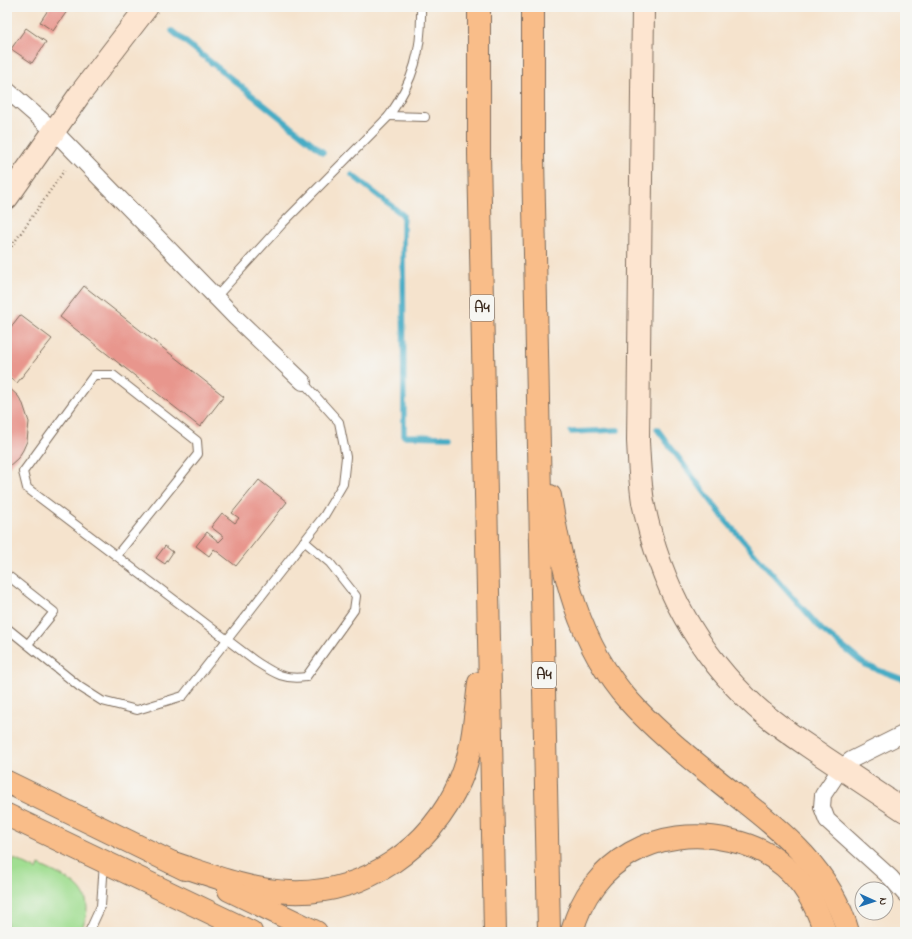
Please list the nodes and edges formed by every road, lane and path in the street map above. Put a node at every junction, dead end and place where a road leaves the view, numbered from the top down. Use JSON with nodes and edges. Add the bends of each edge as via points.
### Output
{"nodes":[{"id":1,"x":147,"y":7,"type":"edge"},
{"id":2,"x":422,"y":7,"type":"edge"},
{"id":3,"x":479,"y":7,"type":"edge"},
{"id":4,"x":533,"y":7,"type":"edge"},
{"id":5,"x":642,"y":7,"type":"edge"},
{"id":6,"x":7,"y":90,"type":"edge"},
{"id":7,"x":389,"y":116,"type":"junction"},
{"id":8,"x":425,"y":117,"type":"dead end"},
{"id":9,"x":53,"y":130,"type":"junction"},
{"id":10,"x":69,"y":164,"type":"dead end"},
{"id":11,"x":7,"y":198,"type":"edge"},
{"id":12,"x":7,"y":253,"type":"edge"},
{"id":13,"x":216,"y":297,"type":"junction"},
{"id":14,"x":302,"y":382,"type":"joint"},
{"id":15,"x":538,"y":418,"type":"junction"},
{"id":16,"x":304,"y":541,"type":"junction"},
{"id":17,"x":117,"y":556,"type":"junction"},
{"id":18,"x":7,"y":575,"type":"edge"},
{"id":19,"x":489,"y":609,"type":"junction"},
{"id":20,"x":7,"y":628,"type":"edge"},
{"id":21,"x":228,"y":640,"type":"junction"},
{"id":22,"x":28,"y":644,"type":"junction"},
{"id":23,"x":905,"y":732,"type":"edge"},
{"id":24,"x":841,"y":768,"type":"junction"},
{"id":25,"x":7,"y":782,"type":"edge"},
{"id":26,"x":905,"y":810,"type":"edge"},
{"id":27,"x":7,"y":815,"type":"edge"},
{"id":28,"x":104,"y":860,"type":"junction"},
{"id":29,"x":173,"y":863,"type":"junction"},
{"id":30,"x":905,"y":894,"type":"edge"},
{"id":31,"x":234,"y":926,"type":"edge"},
{"id":32,"x":89,"y":932,"type":"edge"},
{"id":33,"x":251,"y":932,"type":"edge"},
{"id":34,"x":316,"y":932,"type":"edge"},
{"id":35,"x":495,"y":932,"type":"edge"},
{"id":36,"x":549,"y":932,"type":"edge"},
{"id":37,"x":572,"y":932,"type":"edge"},
{"id":38,"x":825,"y":932,"type":"edge"},
{"id":39,"x":848,"y":932,"type":"edge"}],
"edges":[{"from":1,"to":9,"type":"street"},
{"from":2,"to":7,"type":"lane","via":[[420,42],[413,73],[401,99]]},
{"from":3,"to":19,"type":"highway","number":"A4","via":[[479,162]]},
{"from":4,"to":15,"type":"highway","number":"A4"},
{"from":5,"to":24,"type":"street","via":[[638,442],[643,500],[650,533],[680,609],[696,638],[724,675],[776,723]]},
{"from":6,"to":9,"type":"street"},
{"from":7,"to":8,"type":"lane"},
{"from":7,"to":13,"type":"lane"},
{"from":9,"to":11,"type":"street"},
{"from":9,"to":13,"type":"street"},
{"from":10,"to":12,"type":"path"},
{"from":13,"to":14,"type":"street"},
{"from":14,"to":16,"type":"lane","via":[[338,422],[346,457],[343,484],[324,516]]},
{"from":15,"to":36,"type":"highway","number":"A4"},
{"from":15,"to":39,"type":"highway","via":[[564,573],[576,612],[601,662],[629,700],[665,737],[786,835],[818,869],[844,917]]},
{"from":16,"to":21,"type":"lane"},
{"from":16,"to":21,"type":"lane","via":[[330,563],[356,596],[354,610],[306,677],[291,679],[272,672]]},
{"from":17,"to":17,"type":"lane","via":[[26,488],[23,472],[94,375],[113,375],[197,441],[198,454]]},
{"from":17,"to":21,"type":"lane"},
{"from":18,"to":22,"type":"lane","via":[[54,612]]},
{"from":19,"to":29,"type":"highway","via":[[473,736],[461,780],[440,817],[402,857],[372,875],[333,888],[302,892],[270,890],[233,882]]},
{"from":19,"to":35,"type":"highway","number":"A4"},
{"from":20,"to":22,"type":"lane"},
{"from":21,"to":22,"type":"lane","via":[[183,696],[138,710],[102,701],[80,687]]},
{"from":23,"to":24,"type":"street","via":[[851,760]]},
{"from":24,"to":26,"type":"street"},
{"from":24,"to":30,"type":"street","via":[[823,795],[822,807],[827,820]]},
{"from":25,"to":29,"type":"highway"},
{"from":27,"to":28,"type":"highway"},
{"from":28,"to":31,"type":"highway"},
{"from":28,"to":32,"type":"lane","via":[[101,906]]},
{"from":29,"to":34,"type":"highway"},
{"from":31,"to":33,"type":"highway"},
{"from":37,"to":38,"type":"highway","via":[[582,904],[602,876],[616,864],[651,843],[684,836],[740,842],[783,865],[805,889]]}]}
